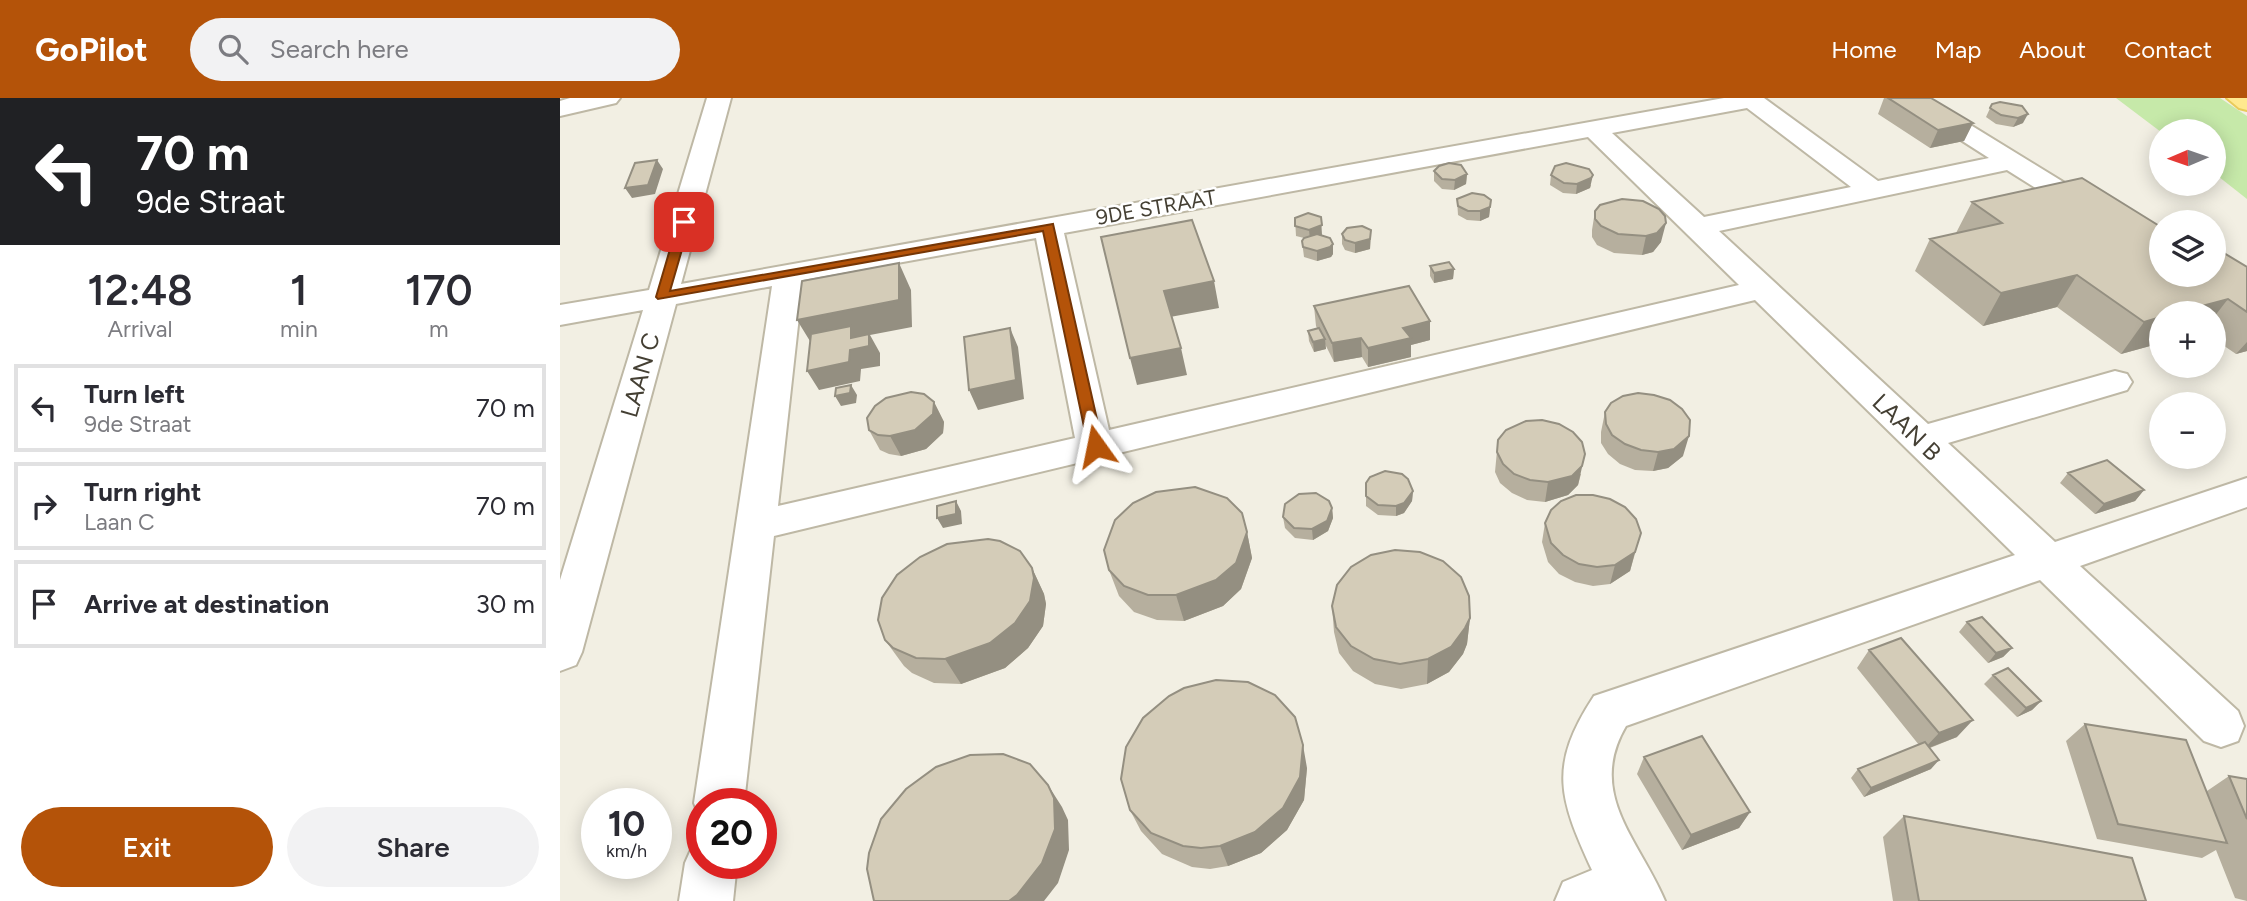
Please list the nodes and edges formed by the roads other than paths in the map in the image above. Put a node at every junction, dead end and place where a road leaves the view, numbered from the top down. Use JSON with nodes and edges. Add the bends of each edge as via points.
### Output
{"nodes":[{"id":1,"x":608,"y":98,"type":"edge"},
{"id":2,"x":719,"y":98,"type":"edge"},
{"id":3,"x":2239,"y":98,"type":"edge"},
{"id":4,"x":1752,"y":100,"type":"edge"},
{"id":5,"x":2247,"y":103,"type":"edge"},
{"id":6,"x":1925,"y":107,"type":"edge"},
{"id":7,"x":560,"y":109,"type":"edge"},
{"id":8,"x":1593,"y":128,"type":"junction"},
{"id":9,"x":2011,"y":161,"type":"junction"},
{"id":10,"x":1873,"y":190,"type":"junction"},
{"id":11,"x":1048,"y":227,"type":"junction"},
{"id":12,"x":1698,"y":227,"type":"junction"},
{"id":13,"x":2149,"y":247,"type":"edge"},
{"id":14,"x":789,"y":274,"type":"junction"},
{"id":15,"x":1763,"y":289,"type":"junction"},
{"id":16,"x":662,"y":297,"type":"junction"},
{"id":17,"x":560,"y":315,"type":"edge"},
{"id":18,"x":2115,"y":382,"type":"dead end"},
{"id":19,"x":1920,"y":439,"type":"junction"},
{"id":20,"x":1096,"y":446,"type":"junction"},
{"id":21,"x":2237,"y":506,"type":"edge"},
{"id":22,"x":755,"y":526,"type":"junction"},
{"id":23,"x":2048,"y":561,"type":"junction"},
{"id":24,"x":560,"y":652,"type":"edge"},
{"id":25,"x":2221,"y":726,"type":"dead end"},
{"id":26,"x":721,"y":788,"type":"edge"},
{"id":27,"x":709,"y":879,"type":"edge"},
{"id":28,"x":1616,"y":895,"type":"edge"},
{"id":29,"x":706,"y":901,"type":"edge"}],
"edges":[{"from":1,"to":7,"type":"lane"},
{"from":2,"to":16,"type":"lane","name":"LAAN C"},
{"from":3,"to":5,"type":"main road"},
{"from":4,"to":8,"type":"lane","name":"9DE STRAAT"},
{"from":4,"to":10,"type":"lane"},
{"from":6,"to":9,"type":"lane"},
{"from":8,"to":11,"type":"lane","name":"9DE STRAAT"},
{"from":8,"to":12,"type":"lane","name":"LAAN B"},
{"from":9,"to":10,"type":"lane"},
{"from":9,"to":13,"type":"lane"},
{"from":10,"to":12,"type":"lane"},
{"from":11,"to":14,"type":"lane","name":"9DE STRAAT"},
{"from":11,"to":20,"type":"lane"},
{"from":12,"to":15,"type":"lane","name":"LAAN B"},
{"from":14,"to":16,"type":"lane","name":"9DE STRAAT"},
{"from":14,"to":22,"type":"lane"},
{"from":15,"to":19,"type":"lane","name":"LAAN B"},
{"from":15,"to":20,"type":"lane"},
{"from":16,"to":17,"type":"lane","name":"9DE STRAAT"},
{"from":16,"to":24,"type":"lane","name":"LAAN C"},
{"from":18,"to":19,"type":"lane"},
{"from":19,"to":23,"type":"lane","name":"LAAN B"},
{"from":20,"to":22,"type":"lane"},
{"from":21,"to":23,"type":"lane"},
{"from":22,"to":26,"type":"lane"},
{"from":23,"to":25,"type":"lane","name":"LAAN B"},
{"from":23,"to":28,"type":"lane","via":[[1610,711],[1588,749],[1585,774],[1587,798]]},
{"from":27,"to":29,"type":"lane"}]}
